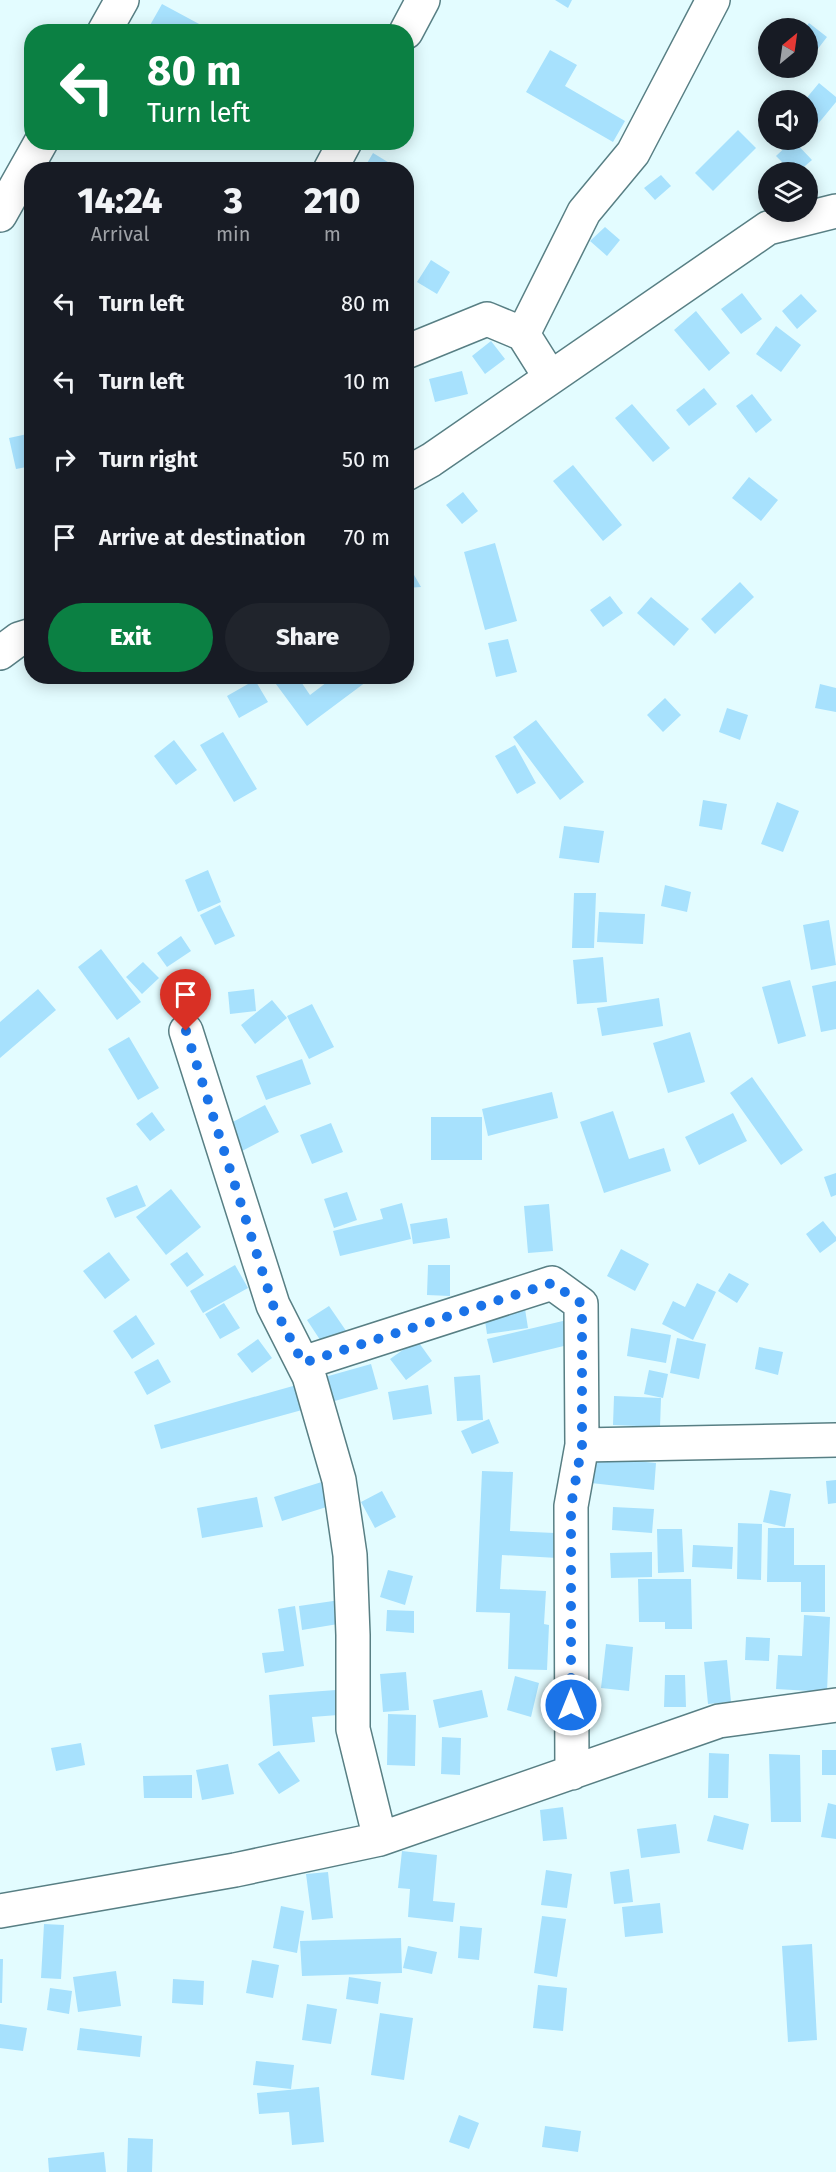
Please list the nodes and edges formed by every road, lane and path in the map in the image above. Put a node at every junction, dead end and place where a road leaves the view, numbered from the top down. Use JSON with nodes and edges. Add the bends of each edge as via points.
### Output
{"nodes":[{"id":1,"x":122,"y":0,"type":"edge"},
{"id":2,"x":423,"y":0,"type":"edge"},
{"id":3,"x":713,"y":0,"type":"edge"},
{"id":4,"x":108,"y":24,"type":"edge"},
{"id":5,"x":410,"y":24,"type":"edge"},
{"id":6,"x":24,"y":173,"type":"edge"},
{"id":7,"x":12,"y":195,"type":"edge"},
{"id":8,"x":836,"y":211,"type":"edge"},
{"id":9,"x":523,"y":334,"type":"junction"},
{"id":10,"x":414,"y":349,"type":"edge"},
{"id":11,"x":550,"y":377,"type":"junction"},
{"id":12,"x":414,"y":470,"type":"edge"},
{"id":13,"x":24,"y":637,"type":"edge"},
{"id":14,"x":0,"y":653,"type":"edge"},
{"id":15,"x":186,"y":1031,"type":"dead end"},
{"id":16,"x":303,"y":1363,"type":"junction"},
{"id":17,"x":836,"y":1440,"type":"edge"},
{"id":18,"x":582,"y":1445,"type":"junction"},
{"id":19,"x":836,"y":1705,"type":"edge"},
{"id":20,"x":572,"y":1773,"type":"junction"},
{"id":21,"x":380,"y":1839,"type":"junction"},
{"id":22,"x":0,"y":1911,"type":"edge"}],
"edges":[{"from":1,"to":4,"type":"street"},
{"from":2,"to":5,"type":"street"},
{"from":3,"to":9,"type":"street","via":[[633,153],[584,212]]},
{"from":6,"to":7,"type":"street"},
{"from":8,"to":11,"type":"street","via":[[768,228]]},
{"from":9,"to":10,"type":"street","via":[[487,319]]},
{"from":9,"to":11,"type":"street"},
{"from":11,"to":12,"type":"street"},
{"from":13,"to":14,"type":"street"},
{"from":15,"to":16,"type":"street","via":[[273,1305]]},
{"from":16,"to":18,"type":"street","via":[[552,1283],[582,1304]]},
{"from":16,"to":21,"type":"street","via":[[339,1480],[350,1555],[353,1729]]},
{"from":17,"to":18,"type":"street"},
{"from":18,"to":20,"type":"street","via":[[571,1506]]},
{"from":19,"to":20,"type":"street","via":[[719,1721]]},
{"from":20,"to":21,"type":"street"},
{"from":21,"to":22,"type":"street","via":[[235,1870]]}]}
